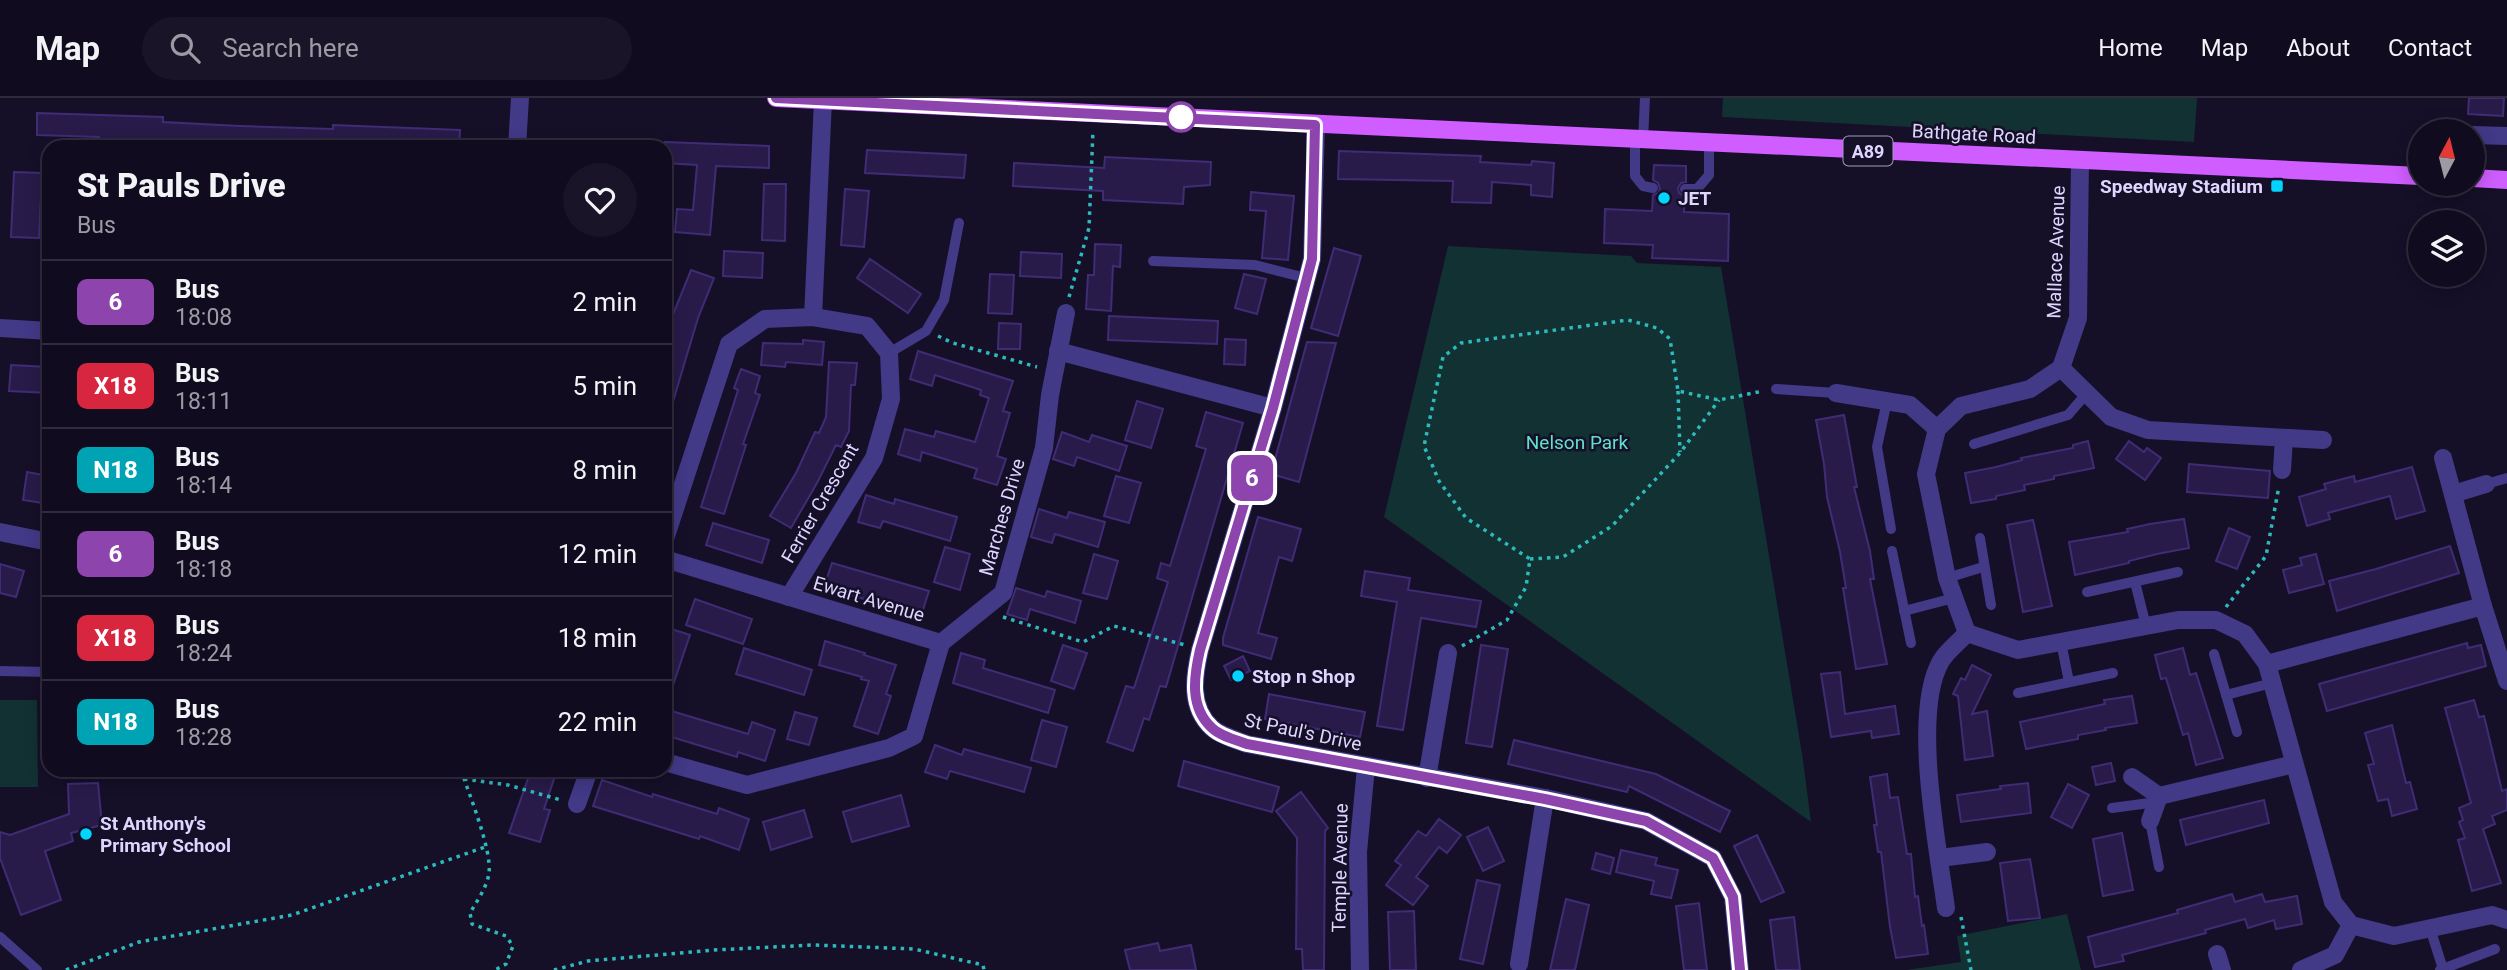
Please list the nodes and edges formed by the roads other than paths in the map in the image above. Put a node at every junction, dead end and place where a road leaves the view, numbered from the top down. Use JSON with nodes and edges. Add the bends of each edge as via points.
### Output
{"nodes":[{"id":1,"x":520,"y":98,"type":"edge"},
{"id":2,"x":776,"y":98,"type":"edge"},
{"id":3,"x":1645,"y":98,"type":"edge"},
{"id":4,"x":823,"y":100,"type":"junction"},
{"id":5,"x":1009,"y":103,"type":"edge"},
{"id":6,"x":1315,"y":125,"type":"junction"},
{"id":7,"x":2485,"y":135,"type":"edge"},
{"id":8,"x":2507,"y":136,"type":"edge"},
{"id":9,"x":517,"y":140,"type":"edge"},
{"id":10,"x":1639,"y":140,"type":"junction"},
{"id":11,"x":1709,"y":143,"type":"junction"},
{"id":12,"x":2080,"y":160,"type":"junction"},
{"id":13,"x":2408,"y":175,"type":"edge"},
{"id":14,"x":2485,"y":179,"type":"edge"},
{"id":15,"x":2507,"y":180,"type":"edge"},
{"id":16,"x":1653,"y":188,"type":"dead end"},
{"id":17,"x":1685,"y":189,"type":"dead end"},
{"id":18,"x":959,"y":223,"type":"dead end"},
{"id":19,"x":1153,"y":261,"type":"dead end"},
{"id":20,"x":1307,"y":278,"type":"junction"},
{"id":21,"x":1066,"y":313,"type":"road end"},
{"id":22,"x":813,"y":317,"type":"junction"},
{"id":23,"x":0,"y":328,"type":"edge"},
{"id":24,"x":42,"y":331,"type":"edge"},
{"id":25,"x":1058,"y":351,"type":"junction"},
{"id":26,"x":889,"y":353,"type":"junction"},
{"id":27,"x":2061,"y":368,"type":"junction"},
{"id":28,"x":1776,"y":389,"type":"road end"},
{"id":29,"x":1836,"y":393,"type":"joint"},
{"id":30,"x":2087,"y":393,"type":"junction"},
{"id":31,"x":1887,"y":401,"type":"junction"},
{"id":32,"x":1273,"y":408,"type":"junction"},
{"id":33,"x":1937,"y":429,"type":"junction"},
{"id":34,"x":2284,"y":438,"type":"junction"},
{"id":35,"x":2323,"y":440,"type":"dead end"},
{"id":36,"x":1974,"y":444,"type":"dead end"},
{"id":37,"x":2443,"y":458,"type":"dead end"},
{"id":38,"x":2282,"y":470,"type":"road end"},
{"id":39,"x":2507,"y":478,"type":"edge"},
{"id":40,"x":2486,"y":484,"type":"joint"},
{"id":41,"x":2453,"y":494,"type":"junction"},
{"id":42,"x":672,"y":518,"type":"edge"},
{"id":43,"x":1891,"y":529,"type":"dead end"},
{"id":44,"x":0,"y":532,"type":"edge"},
{"id":45,"x":1980,"y":538,"type":"dead end"},
{"id":46,"x":42,"y":541,"type":"edge"},
{"id":47,"x":1892,"y":551,"type":"dead end"},
{"id":48,"x":672,"y":561,"type":"edge"},
{"id":49,"x":1983,"y":567,"type":"junction"},
{"id":50,"x":2178,"y":572,"type":"dead end"},
{"id":51,"x":1947,"y":578,"type":"junction"},
{"id":52,"x":2135,"y":582,"type":"junction"},
{"id":53,"x":2087,"y":592,"type":"dead end"},
{"id":54,"x":789,"y":597,"type":"junction"},
{"id":55,"x":1954,"y":598,"type":"junction"},
{"id":56,"x":1991,"y":605,"type":"dead end"},
{"id":57,"x":2483,"y":606,"type":"junction"},
{"id":58,"x":1904,"y":611,"type":"junction"},
{"id":59,"x":2146,"y":626,"type":"junction"},
{"id":60,"x":1967,"y":633,"type":"junction"},
{"id":61,"x":2061,"y":642,"type":"junction"},
{"id":62,"x":942,"y":643,"type":"junction"},
{"id":63,"x":1911,"y":643,"type":"dead end"},
{"id":64,"x":1448,"y":653,"type":"road end"},
{"id":65,"x":2214,"y":654,"type":"dead end"},
{"id":66,"x":2267,"y":664,"type":"junction"},
{"id":67,"x":0,"y":671,"type":"edge"},
{"id":68,"x":42,"y":673,"type":"edge"},
{"id":69,"x":2113,"y":673,"type":"dead end"},
{"id":70,"x":2507,"y":681,"type":"edge"},
{"id":71,"x":2069,"y":682,"type":"junction"},
{"id":72,"x":2272,"y":683,"type":"junction"},
{"id":73,"x":2018,"y":693,"type":"dead end"},
{"id":74,"x":2226,"y":695,"type":"junction"},
{"id":75,"x":2237,"y":732,"type":"dead end"},
{"id":76,"x":672,"y":764,"type":"edge"},
{"id":77,"x":2294,"y":764,"type":"junction"},
{"id":78,"x":1366,"y":767,"type":"junction"},
{"id":79,"x":587,"y":777,"type":"edge"},
{"id":80,"x":2132,"y":777,"type":"dead end"},
{"id":81,"x":1427,"y":778,"type":"junction"},
{"id":82,"x":1545,"y":799,"type":"junction"},
{"id":83,"x":2158,"y":799,"type":"junction"},
{"id":84,"x":577,"y":804,"type":"road end"},
{"id":85,"x":2112,"y":808,"type":"dead end"},
{"id":86,"x":2150,"y":821,"type":"joint"},
{"id":87,"x":1987,"y":852,"type":"dead end"},
{"id":88,"x":1940,"y":858,"type":"junction"},
{"id":89,"x":2158,"y":867,"type":"dead end"},
{"id":90,"x":1945,"y":908,"type":"road end"},
{"id":91,"x":2507,"y":920,"type":"edge"},
{"id":92,"x":2351,"y":925,"type":"junction"},
{"id":93,"x":2430,"y":928,"type":"junction"},
{"id":94,"x":0,"y":937,"type":"edge"},
{"id":95,"x":2495,"y":949,"type":"dead end"},
{"id":96,"x":1519,"y":964,"type":"dead end"},
{"id":97,"x":2442,"y":969,"type":"edge"},
{"id":98,"x":37,"y":970,"type":"edge"},
{"id":99,"x":1360,"y":970,"type":"edge"},
{"id":100,"x":1740,"y":970,"type":"edge"},
{"id":101,"x":2301,"y":970,"type":"edge"}],
"edges":[{"from":1,"to":9,"type":"street"},
{"from":2,"to":4,"type":"main road","number":"A89"},
{"from":3,"to":10,"type":"lane"},
{"from":4,"to":5,"type":"main road","number":"A89"},
{"from":4,"to":22,"type":"street"},
{"from":5,"to":6,"type":"main road","number":"A89","via":[[1094,113]]},
{"from":6,"to":10,"type":"main road","name":"Bathgate Road","number":"A89"},
{"from":6,"to":20,"type":"street","name":"St Paul's Drive","via":[[1312,259]]},
{"from":7,"to":8,"type":"street"},
{"from":10,"to":11,"type":"main road","name":"Bathgate Road","number":"A89"},
{"from":10,"to":16,"type":"lane","via":[[1635,176],[1643,186]]},
{"from":11,"to":12,"type":"main road","name":"Bathgate Road","number":"A89"},
{"from":11,"to":17,"type":"lane","via":[[1709,175],[1697,189]]},
{"from":12,"to":13,"type":"main road","name":"Bathgate Road","number":"A89"},
{"from":12,"to":27,"type":"street","name":"Mallace Avenue","via":[[2077,318]]},
{"from":14,"to":15,"type":"main road"},
{"from":18,"to":26,"type":"lane","via":[[944,300],[926,331]]},
{"from":19,"to":20,"type":"lane","via":[[1255,265]]},
{"from":20,"to":32,"type":"street","name":"St Paul's Drive"},
{"from":21,"to":25,"type":"street","name":"Marches Drive"},
{"from":22,"to":26,"type":"street","via":[[867,326]]},
{"from":22,"to":42,"type":"street","via":[[765,319],[729,344]]},
{"from":23,"to":24,"type":"street"},
{"from":25,"to":32,"type":"street"},
{"from":25,"to":62,"type":"street","name":"Marches Drive","via":[[1044,448],[1003,593]]},
{"from":26,"to":54,"type":"street","name":"Ferrier Crescent","via":[[891,398],[874,458]]},
{"from":27,"to":30,"type":"street"},
{"from":27,"to":33,"type":"street","via":[[2030,388],[1961,406]]},
{"from":28,"to":29,"type":"lane"},
{"from":29,"to":31,"type":"street"},
{"from":30,"to":34,"type":"street","via":[[2111,417],[2148,430]]},
{"from":30,"to":36,"type":"lane","via":[[2068,415]]},
{"from":31,"to":33,"type":"street","via":[[1910,405]]},
{"from":31,"to":43,"type":"lane","via":[[1877,447]]},
{"from":32,"to":78,"type":"street","name":"St Paul's Drive","via":[[1200,650],[1194,677],[1196,700],[1213,729],[1247,744]]},
{"from":33,"to":51,"type":"street","via":[[1926,474]]},
{"from":34,"to":35,"type":"street"},
{"from":34,"to":38,"type":"street"},
{"from":37,"to":41,"type":"street"},
{"from":39,"to":40,"type":"lane"},
{"from":40,"to":41,"type":"street"},
{"from":41,"to":57,"type":"street"},
{"from":44,"to":46,"type":"street"},
{"from":45,"to":49,"type":"lane"},
{"from":47,"to":58,"type":"lane"},
{"from":48,"to":54,"type":"street","name":"Ewart Avenue"},
{"from":49,"to":51,"type":"lane"},
{"from":49,"to":56,"type":"lane"},
{"from":50,"to":52,"type":"lane"},
{"from":51,"to":55,"type":"street"},
{"from":52,"to":53,"type":"lane"},
{"from":52,"to":59,"type":"lane"},
{"from":54,"to":62,"type":"street","name":"Ewart Avenue"},
{"from":55,"to":58,"type":"lane"},
{"from":55,"to":60,"type":"street"},
{"from":57,"to":66,"type":"street"},
{"from":57,"to":70,"type":"street"},
{"from":58,"to":63,"type":"lane"},
{"from":59,"to":61,"type":"street"},
{"from":59,"to":66,"type":"street","via":[[2217,620],[2245,634]]},
{"from":60,"to":61,"type":"street","via":[[2018,650]]},
{"from":60,"to":88,"type":"street","via":[[1941,661],[1927,702],[1928,764]]},
{"from":61,"to":71,"type":"lane"},
{"from":62,"to":76,"type":"street","via":[[914,736],[889,748],[747,785]]},
{"from":64,"to":81,"type":"street"},
{"from":65,"to":74,"type":"lane"},
{"from":66,"to":72,"type":"street"},
{"from":67,"to":68,"type":"lane"},
{"from":69,"to":71,"type":"lane"},
{"from":71,"to":73,"type":"lane"},
{"from":72,"to":74,"type":"lane"},
{"from":72,"to":77,"type":"street"},
{"from":74,"to":75,"type":"lane"},
{"from":77,"to":83,"type":"street"},
{"from":77,"to":92,"type":"street","via":[[2333,902]]},
{"from":78,"to":81,"type":"street","name":"St Paul's Drive"},
{"from":78,"to":99,"type":"street","name":"Temple Avenue","via":[[1358,852]]},
{"from":79,"to":84,"type":"street"},
{"from":80,"to":83,"type":"street"},
{"from":81,"to":82,"type":"street","name":"St Paul's Drive"},
{"from":82,"to":96,"type":"street"},
{"from":82,"to":100,"type":"street","name":"St Paul's Drive","via":[[1646,821],[1713,858],[1733,897]]},
{"from":83,"to":85,"type":"lane"},
{"from":83,"to":86,"type":"street"},
{"from":86,"to":89,"type":"lane"},
{"from":87,"to":88,"type":"street"},
{"from":88,"to":90,"type":"street"},
{"from":91,"to":93,"type":"street","via":[[2492,915]]},
{"from":92,"to":93,"type":"street","via":[[2394,936]]},
{"from":92,"to":101,"type":"street","via":[[2334,956]]},
{"from":93,"to":97,"type":"lane"},
{"from":94,"to":98,"type":"lane"},
{"from":95,"to":97,"type":"lane"}]}
